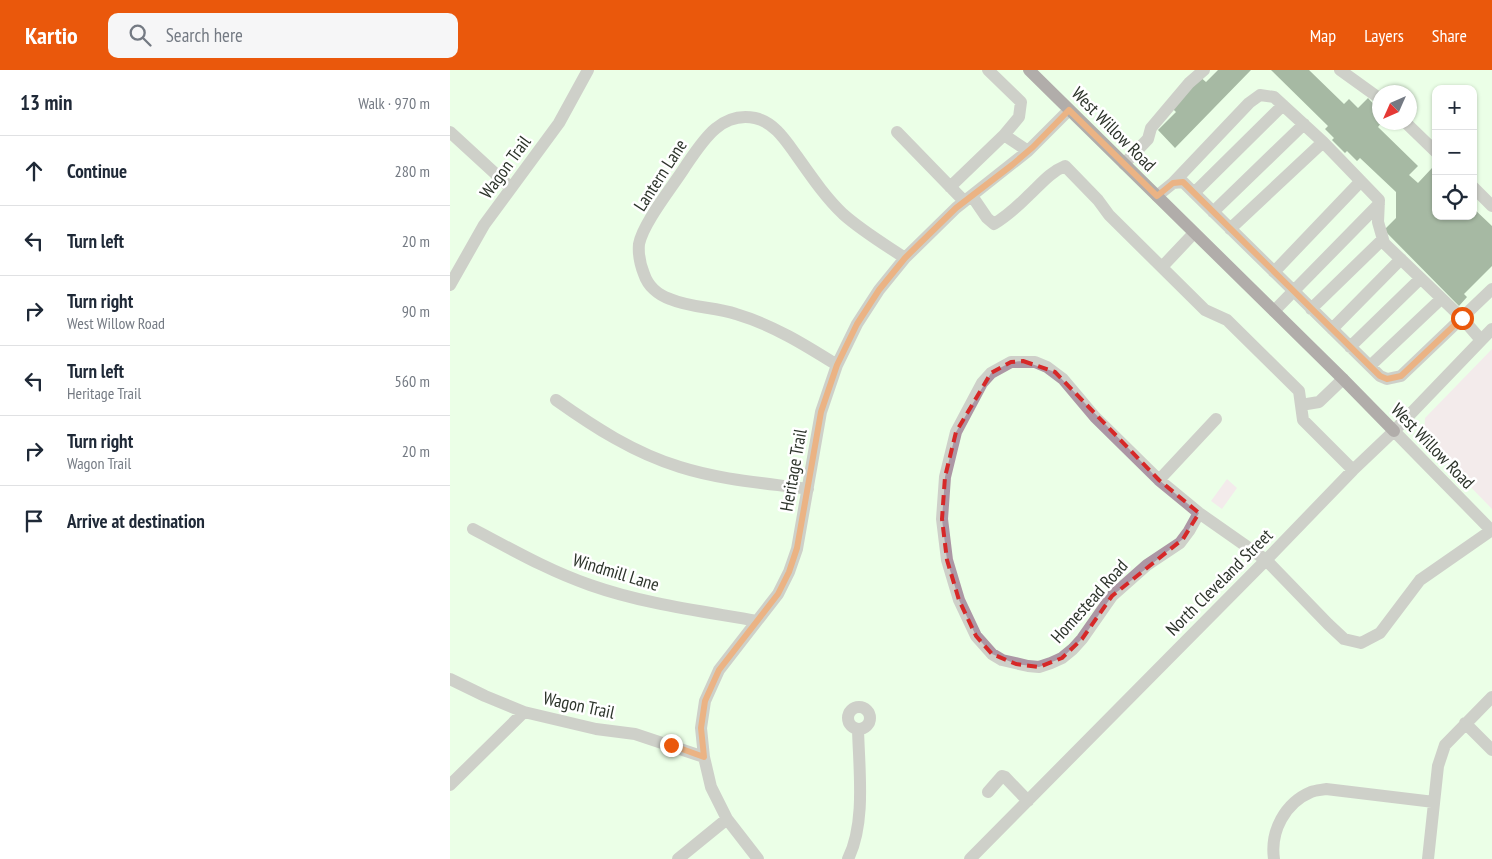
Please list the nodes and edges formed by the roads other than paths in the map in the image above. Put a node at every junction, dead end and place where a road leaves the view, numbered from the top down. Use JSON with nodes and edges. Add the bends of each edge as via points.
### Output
{"nodes":[{"id":1,"x":588,"y":70,"type":"edge"},
{"id":2,"x":988,"y":70,"type":"edge"},
{"id":3,"x":1029,"y":70,"type":"edge"},
{"id":4,"x":1204,"y":70,"type":"edge"},
{"id":5,"x":1340,"y":70,"type":"edge"},
{"id":6,"x":1372,"y":92,"type":"edge"},
{"id":7,"x":1283,"y":105,"type":"junction"},
{"id":8,"x":1069,"y":110,"type":"junction"},
{"id":9,"x":1304,"y":124,"type":"junction"},
{"id":10,"x":1413,"y":130,"type":"edge"},
{"id":11,"x":450,"y":132,"type":"edge"},
{"id":12,"x":897,"y":132,"type":"dead end"},
{"id":13,"x":1004,"y":135,"type":"junction"},
{"id":14,"x":1323,"y":142,"type":"junction"},
{"id":15,"x":1432,"y":148,"type":"edge"},
{"id":16,"x":1028,"y":151,"type":"junction"},
{"id":17,"x":1124,"y":164,"type":"junction"},
{"id":18,"x":1361,"y":181,"type":"junction"},
{"id":19,"x":1173,"y":183,"type":"junction"},
{"id":20,"x":950,"y":187,"type":"junction"},
{"id":21,"x":511,"y":188,"type":"junction"},
{"id":22,"x":1477,"y":191,"type":"edge"},
{"id":23,"x":1194,"y":193,"type":"junction"},
{"id":24,"x":1157,"y":196,"type":"junction"},
{"id":25,"x":968,"y":199,"type":"junction"},
{"id":26,"x":1379,"y":204,"type":"junction"},
{"id":27,"x":1492,"y":206,"type":"edge"},
{"id":28,"x":1213,"y":212,"type":"junction"},
{"id":29,"x":1230,"y":229,"type":"junction"},
{"id":30,"x":1194,"y":233,"type":"junction"},
{"id":31,"x":1383,"y":239,"type":"junction"},
{"id":32,"x":905,"y":258,"type":"junction"},
{"id":33,"x":1401,"y":260,"type":"junction"},
{"id":34,"x":1162,"y":267,"type":"junction"},
{"id":35,"x":1274,"y":272,"type":"junction"},
{"id":36,"x":1420,"y":279,"type":"junction"},
{"id":37,"x":450,"y":284,"type":"edge"},
{"id":38,"x":1492,"y":289,"type":"edge"},
{"id":39,"x":1293,"y":291,"type":"junction"},
{"id":40,"x":1441,"y":299,"type":"junction"},
{"id":41,"x":1311,"y":309,"type":"junction"},
{"id":42,"x":1274,"y":311,"type":"junction"},
{"id":43,"x":1462,"y":318,"type":"junction"},
{"id":44,"x":1332,"y":329,"type":"junction"},
{"id":45,"x":1492,"y":329,"type":"edge"},
{"id":46,"x":1481,"y":340,"type":"junction"},
{"id":47,"x":1350,"y":347,"type":"junction"},
{"id":48,"x":837,"y":365,"type":"junction"},
{"id":49,"x":1370,"y":366,"type":"junction"},
{"id":50,"x":1344,"y":379,"type":"junction"},
{"id":51,"x":556,"y":400,"type":"dead end"},
{"id":52,"x":1301,"y":405,"type":"junction"},
{"id":53,"x":1216,"y":419,"type":"dead end"},
{"id":54,"x":1394,"y":431,"type":"junction"},
{"id":55,"x":1353,"y":470,"type":"junction"},
{"id":56,"x":1159,"y":480,"type":"junction"},
{"id":57,"x":808,"y":489,"type":"junction"},
{"id":58,"x":1200,"y":513,"type":"junction"},
{"id":59,"x":473,"y":529,"type":"dead end"},
{"id":60,"x":1492,"y":530,"type":"edge"},
{"id":61,"x":1266,"y":560,"type":"junction"},
{"id":62,"x":757,"y":621,"type":"junction"},
{"id":63,"x":450,"y":679,"type":"edge"},
{"id":64,"x":1492,"y":697,"type":"edge"},
{"id":65,"x":524,"y":712,"type":"junction"},
{"id":66,"x":1465,"y":723,"type":"junction"},
{"id":67,"x":858,"y":729,"type":"dead end"},
{"id":68,"x":1492,"y":750,"type":"edge"},
{"id":69,"x":704,"y":757,"type":"junction"},
{"id":70,"x":450,"y":785,"type":"edge"},
{"id":71,"x":988,"y":792,"type":"dead end"},
{"id":72,"x":1028,"y":801,"type":"junction"},
{"id":73,"x":1434,"y":802,"type":"junction"},
{"id":74,"x":727,"y":819,"type":"junction"},
{"id":75,"x":678,"y":859,"type":"edge"},
{"id":76,"x":758,"y":859,"type":"edge"},
{"id":77,"x":848,"y":859,"type":"edge"},
{"id":78,"x":970,"y":859,"type":"edge"},
{"id":79,"x":1274,"y":859,"type":"edge"},
{"id":80,"x":1428,"y":859,"type":"edge"}],
"edges":[{"from":1,"to":21,"type":"street","name":"Wagon Trail","via":[[559,123]]},
{"from":2,"to":13,"type":"street","via":[[1021,102],[1019,117]]},
{"from":3,"to":8,"type":"main road","name":"West Willow Road"},
{"from":4,"to":17,"type":"street","via":[[1189,83],[1151,128],[1148,139]]},
{"from":5,"to":6,"type":"street"},
{"from":7,"to":9,"type":"street"},
{"from":7,"to":19,"type":"street","via":[[1274,97],[1260,95]]},
{"from":7,"to":23,"type":"street"},
{"from":8,"to":16,"type":"street","name":"Heritage Trail"},
{"from":8,"to":17,"type":"main road","name":"West Willow Road"},
{"from":9,"to":14,"type":"street"},
{"from":9,"to":28,"type":"street"},
{"from":10,"to":15,"type":"street"},
{"from":11,"to":21,"type":"street"},
{"from":12,"to":20,"type":"street"},
{"from":13,"to":16,"type":"street"},
{"from":13,"to":20,"type":"street"},
{"from":14,"to":18,"type":"street"},
{"from":14,"to":29,"type":"street"},
{"from":16,"to":25,"type":"street","name":"Heritage Trail"},
{"from":17,"to":24,"type":"main road","name":"West Willow Road"},
{"from":18,"to":26,"type":"street"},
{"from":18,"to":35,"type":"street"},
{"from":19,"to":23,"type":"street","via":[[1183,182]]},
{"from":19,"to":24,"type":"street"},
{"from":20,"to":25,"type":"street"},
{"from":21,"to":37,"type":"street","name":"Wagon Trail","via":[[484,225]]},
{"from":22,"to":27,"type":"street"},
{"from":23,"to":28,"type":"street"},
{"from":24,"to":30,"type":"main road","name":"West Willow Road"},
{"from":25,"to":32,"type":"street","name":"Heritage Trail"},
{"from":25,"to":34,"type":"street","via":[[994,224],[1055,170],[1065,166]]},
{"from":26,"to":31,"type":"street","via":[[1378,222]]},
{"from":26,"to":39,"type":"street"},
{"from":28,"to":29,"type":"street"},
{"from":29,"to":35,"type":"street"},
{"from":30,"to":34,"type":"street"},
{"from":30,"to":42,"type":"main road","name":"West Willow Road"},
{"from":31,"to":33,"type":"street"},
{"from":31,"to":41,"type":"street"},
{"from":32,"to":48,"type":"street","name":"Heritage Trail","via":[[857,324]]},
{"from":32,"to":48,"type":"street","name":"Lantern Lane","via":[[842,213],[782,135],[755,118],[734,118],[719,125],[704,139],[649,222],[639,244],[639,263],[655,290],[670,299],[761,322]]},
{"from":33,"to":36,"type":"street"},
{"from":33,"to":44,"type":"street"},
{"from":34,"to":52,"type":"street","via":[[1205,310],[1227,320],[1299,391]]},
{"from":35,"to":39,"type":"street"},
{"from":36,"to":40,"type":"street"},
{"from":36,"to":47,"type":"street"},
{"from":38,"to":43,"type":"street"},
{"from":39,"to":41,"type":"street"},
{"from":39,"to":42,"type":"street"},
{"from":40,"to":43,"type":"street"},
{"from":40,"to":49,"type":"street"},
{"from":41,"to":44,"type":"street"},
{"from":42,"to":50,"type":"main road","name":"West Willow Road"},
{"from":43,"to":46,"type":"street"},
{"from":43,"to":49,"type":"street","via":[[1401,376],[1387,379]]},
{"from":44,"to":47,"type":"street"},
{"from":45,"to":46,"type":"street","name":"North Cleveland Street"},
{"from":46,"to":54,"type":"street","name":"North Cleveland Street"},
{"from":47,"to":49,"type":"street"},
{"from":48,"to":57,"type":"street","name":"Heritage Trail","via":[[821,412]]},
{"from":50,"to":52,"type":"street","via":[[1319,402]]},
{"from":50,"to":54,"type":"main road","name":"West Willow Road"},
{"from":51,"to":57,"type":"street","via":[[605,434],[679,467],[708,475]]},
{"from":52,"to":55,"type":"street","via":[[1303,420]]},
{"from":53,"to":56,"type":"street"},
{"from":54,"to":55,"type":"street","name":"North Cleveland Street"},
{"from":54,"to":60,"type":"street","name":"West Willow Road"},
{"from":55,"to":61,"type":"street","name":"North Cleveland Street"},
{"from":56,"to":58,"type":"street","name":"Homestead Road"},
{"from":56,"to":58,"type":"street","name":"Homestead Road","via":[[1055,372],[1035,362],[1024,361],[1011,362],[991,373],[974,395],[956,432],[945,478],[942,519],[948,560],[959,600],[976,636],[992,654],[1016,664],[1040,667],[1062,658],[1082,640],[1112,596],[1146,565],[1183,539]]},
{"from":57,"to":62,"type":"street","name":"Heritage Trail","via":[[789,572],[778,594]]},
{"from":58,"to":61,"type":"street","name":"Homestead Road"},
{"from":59,"to":62,"type":"street","name":"Windmill Lane","via":[[519,554],[589,585],[658,604]]},
{"from":60,"to":61,"type":"street","name":"Homestead Road","via":[[1420,580],[1380,633],[1361,643],[1344,638]]},
{"from":61,"to":72,"type":"street","name":"North Cleveland Street"},
{"from":62,"to":69,"type":"street","name":"Heritage Trail","via":[[719,670],[705,701],[701,728]]},
{"from":63,"to":65,"type":"street","name":"Wagon Trail"},
{"from":64,"to":66,"type":"street"},
{"from":65,"to":69,"type":"street","name":"Wagon Trail","via":[[596,729],[635,734]]},
{"from":65,"to":70,"type":"street"},
{"from":66,"to":68,"type":"street"},
{"from":66,"to":73,"type":"street","via":[[1446,745],[1438,766]]},
{"from":67,"to":77,"type":"street","via":[[860,820]]},
{"from":69,"to":74,"type":"street","name":"Heritage Trail","via":[[710,787]]},
{"from":71,"to":72,"type":"street","via":[[1002,776]]},
{"from":72,"to":78,"type":"street","name":"North Cleveland Street"},
{"from":73,"to":79,"type":"street","via":[[1326,789],[1312,791],[1284,813],[1275,833]]},
{"from":73,"to":80,"type":"street"},
{"from":74,"to":75,"type":"street"},
{"from":74,"to":76,"type":"street","name":"Heritage Trail"}]}
